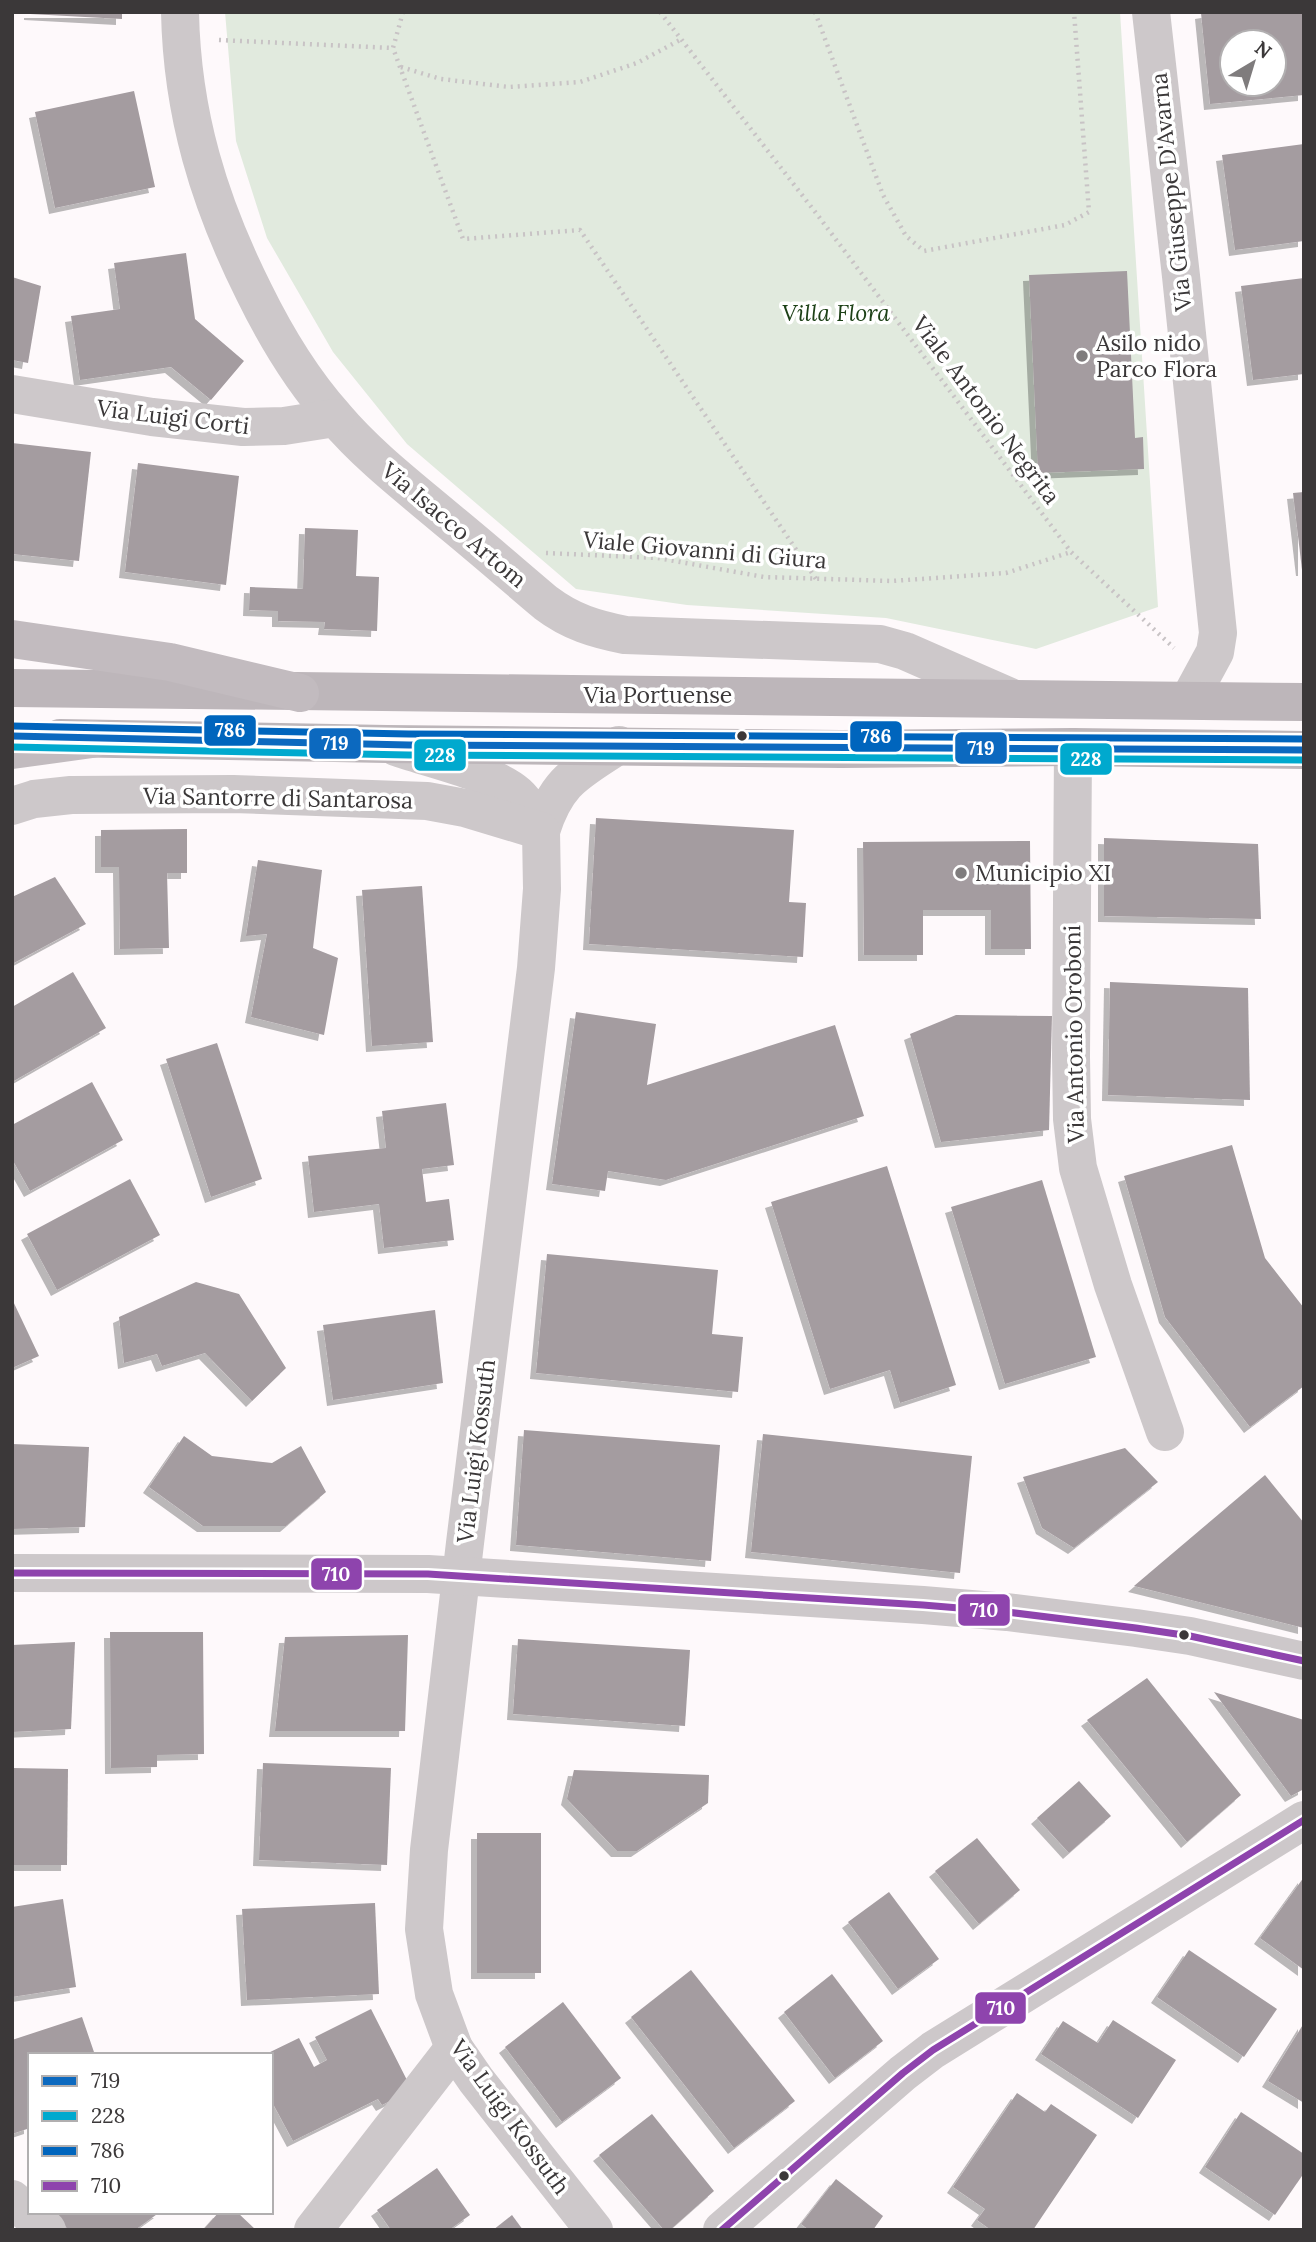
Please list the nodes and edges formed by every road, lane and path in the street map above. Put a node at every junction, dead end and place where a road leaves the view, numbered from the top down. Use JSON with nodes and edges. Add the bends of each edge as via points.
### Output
{"nodes":[{"id":1,"x":403,"y":12,"type":"edge"},
{"id":2,"x":660,"y":12,"type":"edge"},
{"id":3,"x":815,"y":12,"type":"edge"},
{"id":4,"x":1074,"y":12,"type":"edge"},
{"id":5,"x":1151,"y":12,"type":"edge"},
{"id":6,"x":181,"y":25,"type":"edge"},
{"id":7,"x":680,"y":40,"type":"junction"},
{"id":8,"x":393,"y":48,"type":"junction"},
{"id":9,"x":400,"y":67,"type":"junction"},
{"id":10,"x":12,"y":394,"type":"edge"},
{"id":11,"x":335,"y":418,"type":"junction"},
{"id":12,"x":1071,"y":552,"type":"junction"},
{"id":13,"x":502,"y":566,"type":"junction"},
{"id":14,"x":817,"y":579,"type":"junction"},
{"id":15,"x":12,"y":639,"type":"edge"},
{"id":16,"x":1174,"y":648,"type":"dead end"},
{"id":17,"x":12,"y":688,"type":"edge"},
{"id":18,"x":300,"y":692,"type":"junction"},
{"id":19,"x":1010,"y":697,"type":"junction"},
{"id":20,"x":1189,"y":700,"type":"junction"},
{"id":21,"x":1304,"y":702,"type":"edge"},
{"id":22,"x":12,"y":736,"type":"edge"},
{"id":23,"x":92,"y":738,"type":"junction"},
{"id":24,"x":387,"y":744,"type":"junction"},
{"id":25,"x":619,"y":745,"type":"junction"},
{"id":26,"x":1073,"y":747,"type":"junction"},
{"id":27,"x":12,"y":750,"type":"edge"},
{"id":28,"x":1304,"y":750,"type":"edge"},
{"id":29,"x":12,"y":806,"type":"edge"},
{"id":30,"x":541,"y":831,"type":"junction"},
{"id":31,"x":1165,"y":1432,"type":"dead end"},
{"id":32,"x":12,"y":1573,"type":"edge"},
{"id":33,"x":462,"y":1577,"type":"junction"},
{"id":34,"x":1304,"y":1661,"type":"edge"},
{"id":35,"x":1304,"y":1820,"type":"edge"},
{"id":36,"x":454,"y":2048,"type":"junction"},
{"id":37,"x":12,"y":2199,"type":"edge"},
{"id":38,"x":28,"y":2213,"type":"edge"},
{"id":39,"x":29,"y":2214,"type":"edge"},
{"id":40,"x":47,"y":2230,"type":"edge"},
{"id":41,"x":313,"y":2230,"type":"edge"},
{"id":42,"x":594,"y":2230,"type":"edge"},
{"id":43,"x":722,"y":2230,"type":"edge"}],
"edges":[{"from":1,"to":8,"type":"path"},
{"from":2,"to":7,"type":"path","name":"Viale Antonio Negrita"},
{"from":3,"to":4,"type":"path","via":[[883,195],[906,236],[924,251],[1065,225],[1089,212]]},
{"from":5,"to":20,"type":"street","name":"Via Giuseppe D'Avarna","via":[[1218,633],[1215,652]]},
{"from":6,"to":8,"type":"path"},
{"from":6,"to":11,"type":"street","name":"Via Isacco Artom","via":[[192,126],[221,221],[273,327]]},
{"from":7,"to":9,"type":"path","via":[[637,63],[580,82],[509,86],[441,79]]},
{"from":7,"to":12,"type":"path","name":"Viale Antonio Negrita"},
{"from":8,"to":9,"type":"path"},
{"from":9,"to":14,"type":"path","via":[[463,239],[580,230]]},
{"from":10,"to":11,"type":"street","name":"Via Luigi Corti","via":[[243,427]]},
{"from":11,"to":13,"type":"street","name":"Via Isacco Artom"},
{"from":12,"to":14,"type":"path","name":"Viale Giovanni di Giura","via":[[1006,573],[892,582]]},
{"from":12,"to":16,"type":"path","name":"Viale Antonio Negrita"},
{"from":13,"to":14,"type":"path","name":"Viale Giovanni di Giura","via":[[540,553],[658,558],[764,578]]},
{"from":13,"to":19,"type":"street","name":"Via Isacco Artom","via":[[561,614],[595,629],[625,635],[880,644]]},
{"from":15,"to":18,"type":"highway","via":[[160,660]]},
{"from":17,"to":18,"type":"main road","name":"Via Portuense"},
{"from":18,"to":19,"type":"main road","name":"Via Portuense"},
{"from":19,"to":20,"type":"main road","name":"Via Portuense"},
{"from":20,"to":21,"type":"main road","name":"Via Portuense"},
{"from":22,"to":23,"type":"main road"},
{"from":23,"to":24,"type":"main road"},
{"from":23,"to":27,"type":"highway"},
{"from":24,"to":25,"type":"main road"},
{"from":24,"to":30,"type":"street","name":"Via Luigi Kossuth","via":[[505,786],[518,794]]},
{"from":25,"to":26,"type":"main road"},
{"from":25,"to":30,"type":"street","name":"Via Luigi Kossuth","via":[[559,789]]},
{"from":26,"to":28,"type":"main road"},
{"from":26,"to":31,"type":"street","name":"Via Antonio Oroboni","via":[[1071,1057],[1078,1168]]},
{"from":29,"to":30,"type":"street","name":"Via Santorre di Santarosa","via":[[71,795],[363,797],[465,808]]},
{"from":30,"to":33,"type":"street","name":"Via Luigi Kossuth","via":[[536,968]]},
{"from":32,"to":33,"type":"street"},
{"from":33,"to":34,"type":"street","via":[[1007,1612],[1190,1636]]},
{"from":33,"to":36,"type":"street","name":"Via Luigi Kossuth","via":[[424,1903],[430,1976]]},
{"from":35,"to":43,"type":"street","via":[[933,2050]]},
{"from":36,"to":41,"type":"street"},
{"from":36,"to":42,"type":"street","name":"Via Luigi Kossuth"},
{"from":37,"to":38,"type":"street"},
{"from":39,"to":40,"type":"street"}]}
